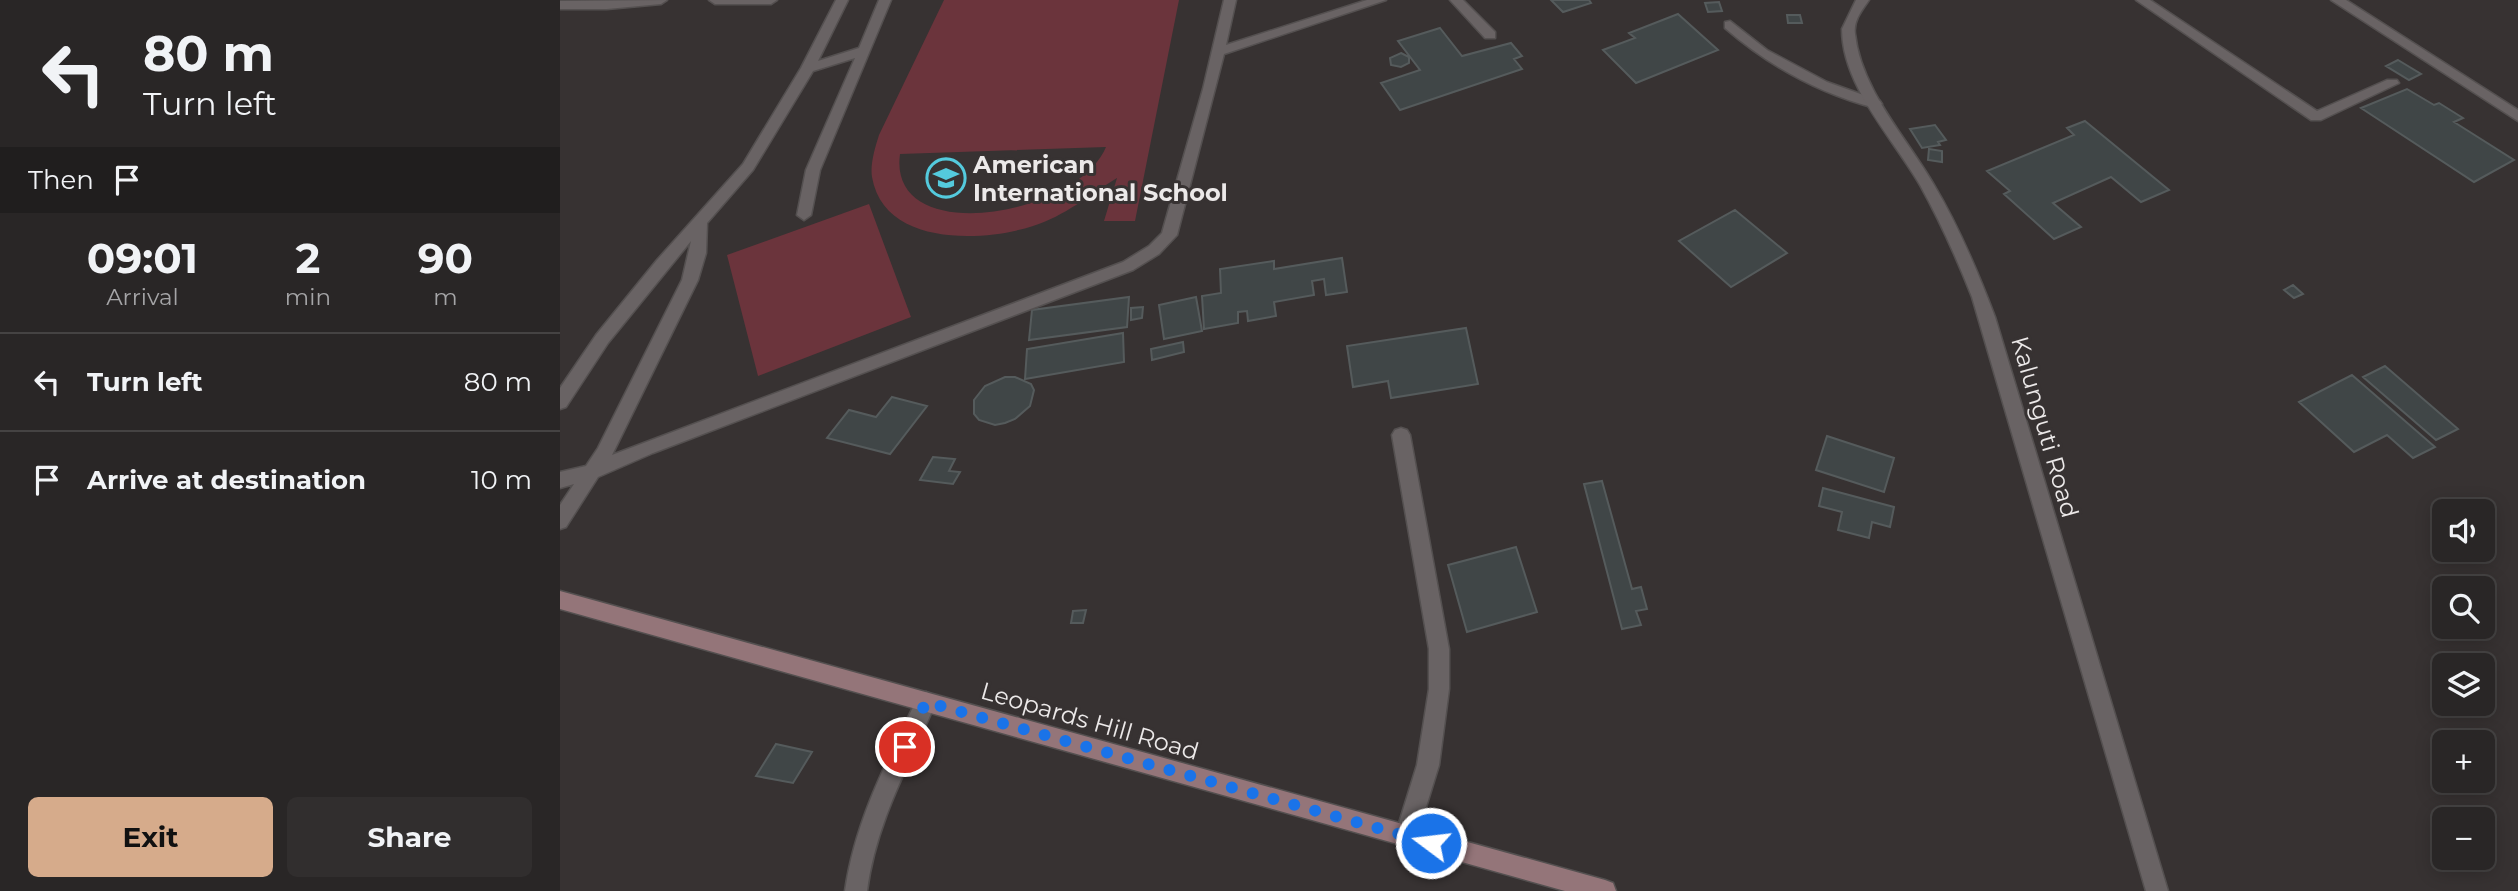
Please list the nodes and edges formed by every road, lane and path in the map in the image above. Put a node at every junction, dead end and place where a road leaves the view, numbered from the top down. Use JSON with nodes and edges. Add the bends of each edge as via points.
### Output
{"nodes":[{"id":1,"x":661,"y":0,"type":"edge"},
{"id":2,"x":715,"y":0,"type":"edge"},
{"id":3,"x":771,"y":0,"type":"edge"},
{"id":4,"x":842,"y":0,"type":"edge"},
{"id":5,"x":884,"y":0,"type":"edge"},
{"id":6,"x":1230,"y":0,"type":"edge"},
{"id":7,"x":1380,"y":0,"type":"edge"},
{"id":8,"x":1456,"y":0,"type":"edge"},
{"id":9,"x":1863,"y":0,"type":"edge"},
{"id":10,"x":2141,"y":0,"type":"edge"},
{"id":11,"x":2337,"y":0,"type":"edge"},
{"id":12,"x":564,"y":3,"type":"edge"},
{"id":13,"x":1730,"y":25,"type":"dead end"},
{"id":14,"x":1490,"y":35,"type":"dead end"},
{"id":15,"x":865,"y":51,"type":"junction"},
{"id":16,"x":1218,"y":51,"type":"junction"},
{"id":17,"x":808,"y":68,"type":"junction"},
{"id":18,"x":2392,"y":83,"type":"dead end"},
{"id":19,"x":1875,"y":104,"type":"junction"},
{"id":20,"x":2518,"y":116,"type":"edge"},
{"id":21,"x":804,"y":215,"type":"dead end"},
{"id":22,"x":700,"y":224,"type":"junction"},
{"id":23,"x":560,"y":402,"type":"edge"},
{"id":24,"x":1401,"y":435,"type":"dead end"},
{"id":25,"x":591,"y":472,"type":"junction"},
{"id":26,"x":560,"y":480,"type":"edge"},
{"id":27,"x":560,"y":521,"type":"edge"},
{"id":28,"x":560,"y":600,"type":"edge"},
{"id":29,"x":926,"y":702,"type":"junction"},
{"id":30,"x":1406,"y":836,"type":"junction"},
{"id":31,"x":856,"y":891,"type":"edge"},
{"id":32,"x":1605,"y":891,"type":"edge"},
{"id":33,"x":2157,"y":891,"type":"edge"}],
"edges":[{"from":1,"to":12,"type":"street"},
{"from":2,"to":3,"type":"street"},
{"from":4,"to":17,"type":"street"},
{"from":5,"to":15,"type":"street"},
{"from":6,"to":16,"type":"street"},
{"from":7,"to":16,"type":"street"},
{"from":8,"to":14,"type":"street"},
{"from":9,"to":19,"type":"street","name":"Kalunguti Road","via":[[1848,30],[1856,68]]},
{"from":10,"to":18,"type":"street","via":[[2316,117]]},
{"from":11,"to":20,"type":"street"},
{"from":13,"to":19,"type":"street","via":[[1762,53],[1822,85]]},
{"from":15,"to":17,"type":"street"},
{"from":15,"to":21,"type":"street","via":[[813,170]]},
{"from":16,"to":25,"type":"street","via":[[1168,235],[1154,250],[1128,266]]},
{"from":17,"to":22,"type":"street","via":[[748,167]]},
{"from":19,"to":33,"type":"street","name":"Kalunguti Road","via":[[1917,168],[1965,257],[1987,317]]},
{"from":22,"to":23,"type":"street","via":[[602,339]]},
{"from":22,"to":25,"type":"street","via":[[690,280]]},
{"from":24,"to":30,"type":"street","via":[[1439,649],[1439,689],[1428,765]]},
{"from":25,"to":26,"type":"street"},
{"from":25,"to":27,"type":"street"},
{"from":28,"to":29,"type":"main road","name":"Leopards Hill Road"},
{"from":29,"to":30,"type":"main road","name":"Leopards Hill Road"},
{"from":29,"to":31,"type":"street","via":[[883,792],[858,867]]},
{"from":30,"to":32,"type":"main road","name":"Leopards Hill Road"}]}
